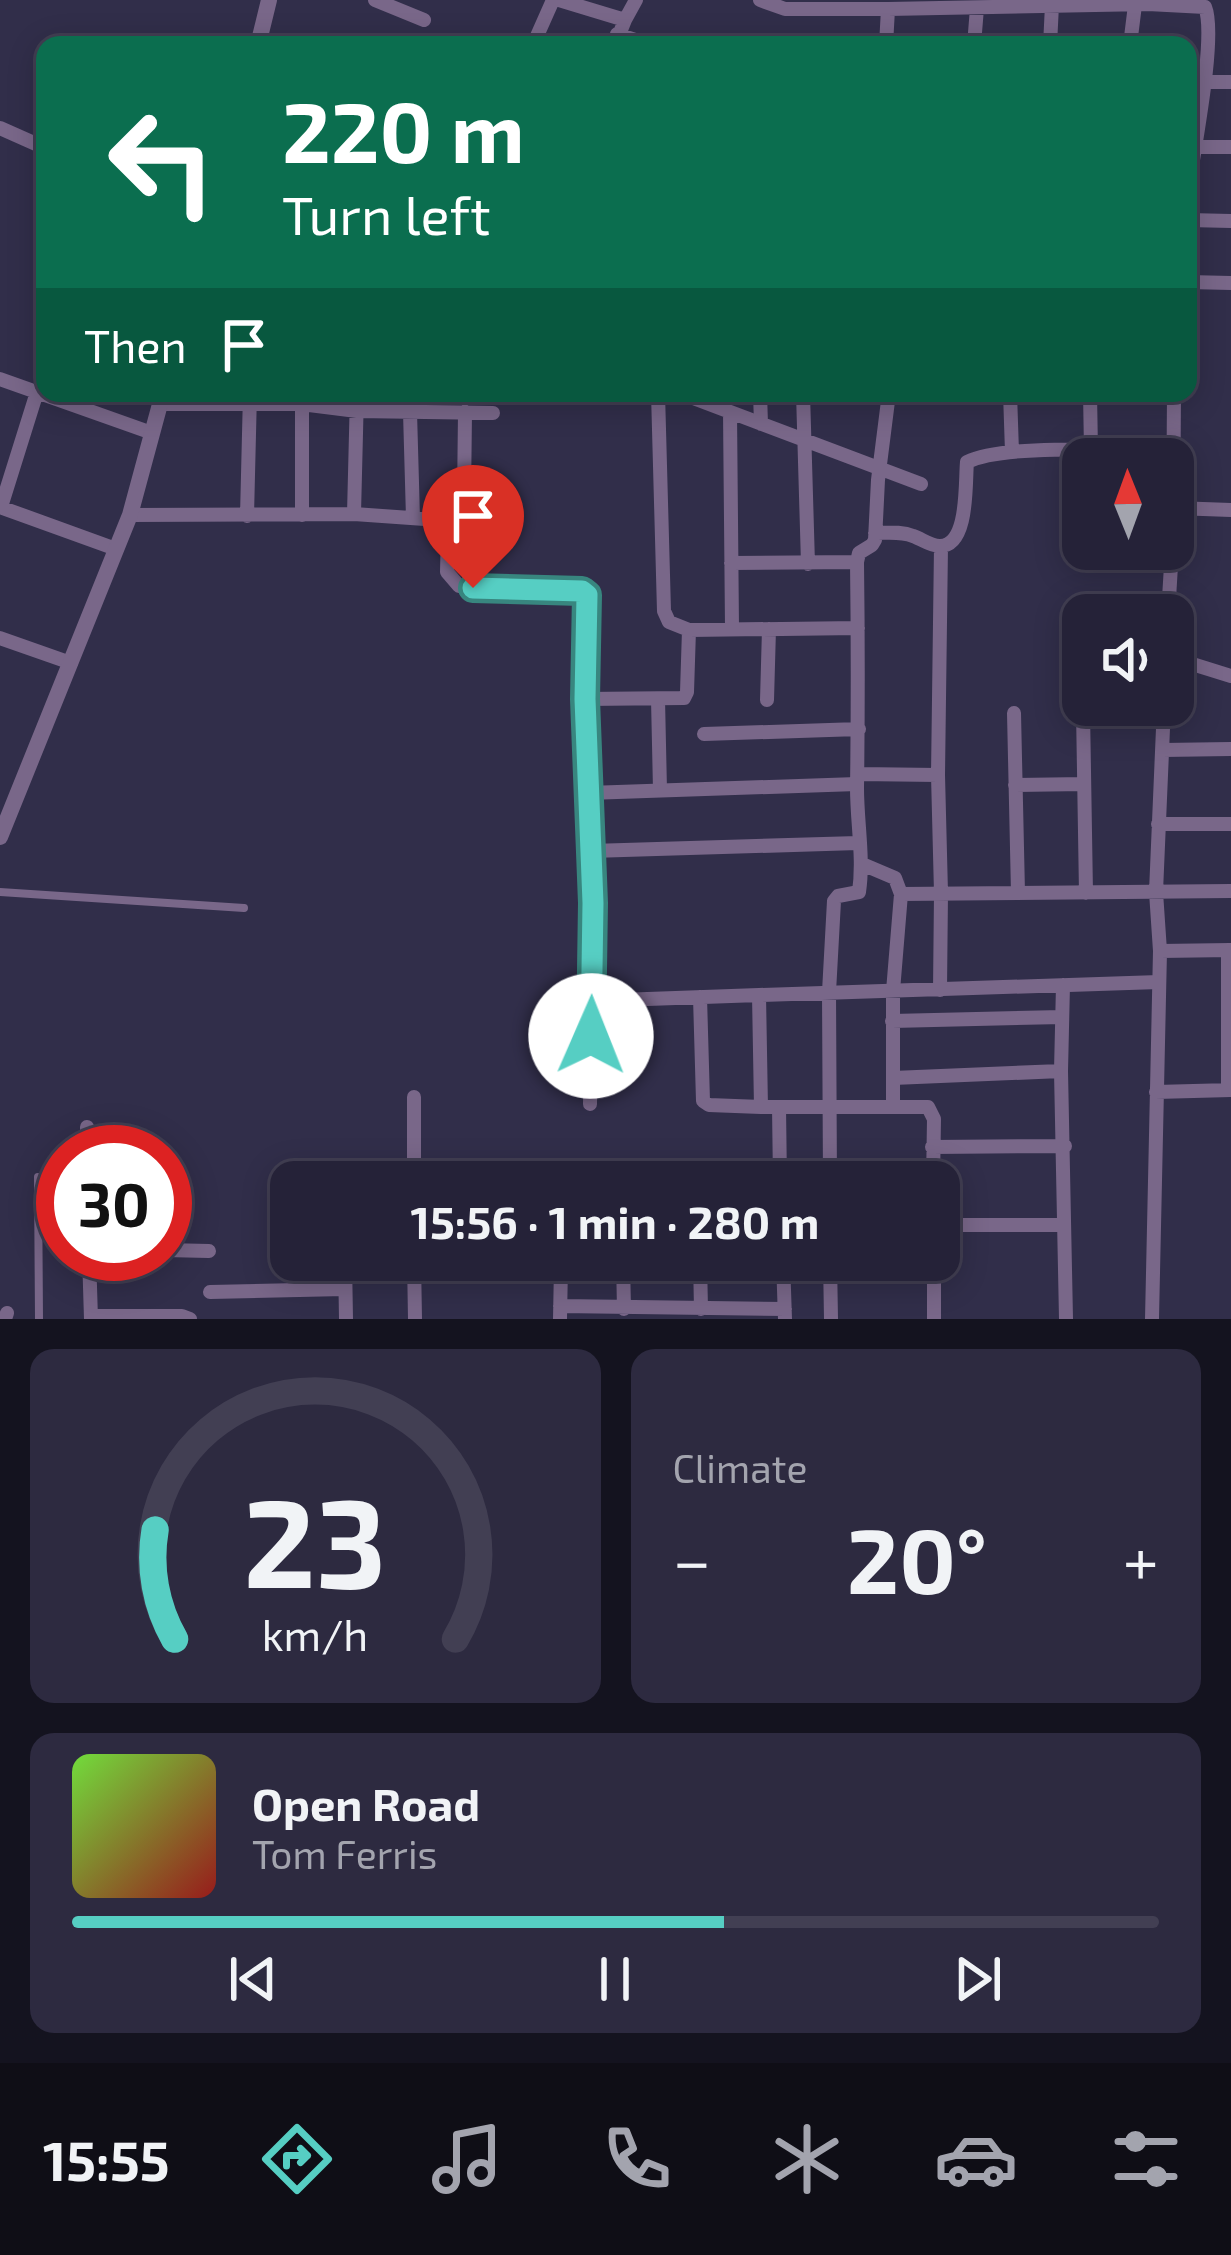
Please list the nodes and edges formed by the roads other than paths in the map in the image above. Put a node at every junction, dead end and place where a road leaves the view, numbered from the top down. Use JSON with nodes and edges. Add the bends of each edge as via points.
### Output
{"nodes":[{"id":1,"x":269,"y":0,"type":"edge"},
{"id":2,"x":376,"y":0,"type":"edge"},
{"id":3,"x":556,"y":0,"type":"edge"},
{"id":4,"x":636,"y":0,"type":"edge"},
{"id":5,"x":760,"y":0,"type":"edge"},
{"id":6,"x":1144,"y":3,"type":"edge"},
{"id":7,"x":1052,"y":5,"type":"junction"},
{"id":8,"x":977,"y":8,"type":"junction"},
{"id":9,"x":888,"y":10,"type":"junction"},
{"id":10,"x":424,"y":20,"type":"dead end"},
{"id":11,"x":619,"y":33,"type":"edge"},
{"id":12,"x":261,"y":36,"type":"edge"},
{"id":13,"x":537,"y":36,"type":"edge"},
{"id":14,"x":887,"y":36,"type":"edge"},
{"id":15,"x":975,"y":36,"type":"edge"},
{"id":16,"x":1050,"y":36,"type":"edge"},
{"id":17,"x":1133,"y":36,"type":"edge"},
{"id":18,"x":1204,"y":82,"type":"junction"},
{"id":19,"x":1231,"y":82,"type":"edge"},
{"id":20,"x":0,"y":128,"type":"edge"},
{"id":21,"x":1197,"y":133,"type":"edge"},
{"id":22,"x":36,"y":144,"type":"edge"},
{"id":23,"x":1197,"y":147,"type":"edge"},
{"id":24,"x":1231,"y":147,"type":"edge"},
{"id":25,"x":1197,"y":220,"type":"edge"},
{"id":26,"x":1231,"y":221,"type":"edge"},
{"id":27,"x":1197,"y":282,"type":"edge"},
{"id":28,"x":1231,"y":283,"type":"edge"},
{"id":29,"x":0,"y":379,"type":"edge"},
{"id":30,"x":36,"y":392,"type":"edge"},
{"id":31,"x":36,"y":395,"type":"edge"},
{"id":32,"x":64,"y":402,"type":"edge"},
{"id":33,"x":161,"y":402,"type":"edge"},
{"id":34,"x":249,"y":402,"type":"edge"},
{"id":35,"x":302,"y":402,"type":"edge"},
{"id":36,"x":316,"y":402,"type":"edge"},
{"id":37,"x":357,"y":402,"type":"edge"},
{"id":38,"x":658,"y":402,"type":"edge"},
{"id":39,"x":714,"y":402,"type":"edge"},
{"id":40,"x":760,"y":402,"type":"edge"},
{"id":41,"x":802,"y":402,"type":"edge"},
{"id":42,"x":888,"y":402,"type":"edge"},
{"id":43,"x":1010,"y":402,"type":"edge"},
{"id":44,"x":1090,"y":402,"type":"edge"},
{"id":45,"x":1174,"y":402,"type":"edge"},
{"id":46,"x":357,"y":411,"type":"junction"},
{"id":47,"x":410,"y":412,"type":"junction"},
{"id":48,"x":464,"y":412,"type":"junction"},
{"id":49,"x":494,"y":412,"type":"dead end"},
{"id":50,"x":730,"y":412,"type":"junction"},
{"id":51,"x":761,"y":424,"type":"junction"},
{"id":52,"x":152,"y":434,"type":"junction"},
{"id":53,"x":1090,"y":438,"type":"edge"},
{"id":54,"x":1173,"y":438,"type":"edge"},
{"id":55,"x":803,"y":441,"type":"junction"},
{"id":56,"x":1062,"y":451,"type":"edge"},
{"id":57,"x":1012,"y":452,"type":"junction"},
{"id":58,"x":879,"y":469,"type":"junction"},
{"id":59,"x":921,"y":484,"type":"dead end"},
{"id":60,"x":464,"y":498,"type":"dead end"},
{"id":61,"x":1,"y":507,"type":"edge"},
{"id":62,"x":1194,"y":509,"type":"edge"},
{"id":63,"x":1231,"y":510,"type":"edge"},
{"id":64,"x":355,"y":514,"type":"junction"},
{"id":65,"x":130,"y":515,"type":"junction"},
{"id":66,"x":302,"y":515,"type":"junction"},
{"id":67,"x":248,"y":516,"type":"junction"},
{"id":68,"x":413,"y":518,"type":"junction"},
{"id":69,"x":875,"y":532,"type":"junction"},
{"id":70,"x":941,"y":546,"type":"junction"},
{"id":71,"x":116,"y":549,"type":"junction"},
{"id":72,"x":857,"y":562,"type":"junction"},
{"id":73,"x":731,"y":563,"type":"junction"},
{"id":74,"x":808,"y":564,"type":"junction"},
{"id":75,"x":732,"y":628,"type":"junction"},
{"id":76,"x":858,"y":628,"type":"junction"},
{"id":77,"x":769,"y":629,"type":"junction"},
{"id":78,"x":689,"y":630,"type":"junction"},
{"id":79,"x":0,"y":638,"type":"edge"},
{"id":80,"x":71,"y":663,"type":"junction"},
{"id":81,"x":1194,"y":665,"type":"edge"},
{"id":82,"x":1231,"y":676,"type":"edge"},
{"id":83,"x":585,"y":699,"type":"junction"},
{"id":84,"x":658,"y":699,"type":"junction"},
{"id":85,"x":767,"y":700,"type":"dead end"},
{"id":86,"x":1014,"y":713,"type":"dead end"},
{"id":87,"x":1083,"y":726,"type":"edge"},
{"id":88,"x":1163,"y":726,"type":"edge"},
{"id":89,"x":859,"y":729,"type":"junction"},
{"id":90,"x":704,"y":734,"type":"dead end"},
{"id":91,"x":1231,"y":749,"type":"edge"},
{"id":92,"x":1162,"y":750,"type":"junction"},
{"id":93,"x":938,"y":775,"type":"junction"},
{"id":94,"x":858,"y":779,"type":"junction"},
{"id":95,"x":1084,"y":784,"type":"junction"},
{"id":96,"x":1015,"y":785,"type":"junction"},
{"id":97,"x":660,"y":790,"type":"junction"},
{"id":98,"x":588,"y":793,"type":"junction"},
{"id":99,"x":4,"y":813,"type":"edge"},
{"id":100,"x":1158,"y":824,"type":"junction"},
{"id":101,"x":1231,"y":824,"type":"edge"},
{"id":102,"x":0,"y":837,"type":"edge"},
{"id":103,"x":858,"y":843,"type":"junction"},
{"id":104,"x":591,"y":850,"type":"junction"},
{"id":105,"x":862,"y":864,"type":"junction"},
{"id":106,"x":1231,"y":891,"type":"edge"},
{"id":107,"x":0,"y":892,"type":"edge"},
{"id":108,"x":941,"y":892,"type":"junction"},
{"id":109,"x":1156,"y":892,"type":"junction"},
{"id":110,"x":901,"y":893,"type":"junction"},
{"id":111,"x":1018,"y":893,"type":"junction"},
{"id":112,"x":1086,"y":893,"type":"junction"},
{"id":113,"x":244,"y":908,"type":"dead end"},
{"id":114,"x":1160,"y":950,"type":"junction"},
{"id":115,"x":1230,"y":950,"type":"edge"},
{"id":116,"x":1159,"y":982,"type":"junction"},
{"id":117,"x":1063,"y":985,"type":"junction"},
{"id":118,"x":940,"y":990,"type":"junction"},
{"id":119,"x":892,"y":991,"type":"junction"},
{"id":120,"x":830,"y":992,"type":"junction"},
{"id":121,"x":760,"y":995,"type":"junction"},
{"id":122,"x":700,"y":998,"type":"junction"},
{"id":123,"x":592,"y":1001,"type":"junction"},
{"id":124,"x":1062,"y":1017,"type":"junction"},
{"id":125,"x":892,"y":1021,"type":"junction"},
{"id":126,"x":1061,"y":1071,"type":"junction"},
{"id":127,"x":893,"y":1078,"type":"junction"},
{"id":128,"x":1230,"y":1090,"type":"edge"},
{"id":129,"x":1156,"y":1091,"type":"junction"},
{"id":130,"x":414,"y":1097,"type":"dead end"},
{"id":131,"x":590,"y":1105,"type":"dead end"},
{"id":132,"x":760,"y":1107,"type":"junction"},
{"id":133,"x":779,"y":1107,"type":"junction"},
{"id":134,"x":893,"y":1107,"type":"junction"},
{"id":135,"x":828,"y":1108,"type":"junction"},
{"id":136,"x":1064,"y":1146,"type":"junction"},
{"id":137,"x":932,"y":1147,"type":"junction"},
{"id":138,"x":414,"y":1161,"type":"edge"},
{"id":139,"x":780,"y":1161,"type":"edge"},
{"id":140,"x":829,"y":1161,"type":"edge"},
{"id":141,"x":932,"y":1161,"type":"edge"},
{"id":142,"x":960,"y":1225,"type":"edge"},
{"id":143,"x":1064,"y":1225,"type":"junction"},
{"id":144,"x":192,"y":1251,"type":"edge"},
{"id":145,"x":209,"y":1251,"type":"dead end"},
{"id":146,"x":39,"y":1281,"type":"edge"},
{"id":147,"x":90,"y":1281,"type":"edge"},
{"id":148,"x":344,"y":1281,"type":"edge"},
{"id":149,"x":414,"y":1281,"type":"edge"},
{"id":150,"x":561,"y":1281,"type":"edge"},
{"id":151,"x":623,"y":1281,"type":"edge"},
{"id":152,"x":700,"y":1281,"type":"edge"},
{"id":153,"x":784,"y":1281,"type":"edge"},
{"id":154,"x":830,"y":1281,"type":"edge"},
{"id":155,"x":934,"y":1281,"type":"edge"},
{"id":156,"x":344,"y":1289,"type":"junction"},
{"id":157,"x":210,"y":1292,"type":"dead end"},
{"id":158,"x":624,"y":1309,"type":"junction"},
{"id":159,"x":701,"y":1309,"type":"junction"},
{"id":160,"x":560,"y":1312,"type":"edge"},
{"id":161,"x":785,"y":1314,"type":"edge"},
{"id":162,"x":91,"y":1317,"type":"edge"},
{"id":163,"x":154,"y":1318,"type":"edge"},
{"id":164,"x":39,"y":1319,"type":"edge"},
{"id":165,"x":190,"y":1319,"type":"edge"},
{"id":166,"x":346,"y":1319,"type":"edge"},
{"id":167,"x":415,"y":1319,"type":"edge"},
{"id":168,"x":831,"y":1319,"type":"edge"},
{"id":169,"x":934,"y":1319,"type":"edge"},
{"id":170,"x":1066,"y":1319,"type":"edge"},
{"id":171,"x":1152,"y":1319,"type":"edge"}],
"edges":[{"from":1,"to":12,"type":"street"},
{"from":2,"to":10,"type":"street"},
{"from":3,"to":11,"type":"street"},
{"from":3,"to":13,"type":"street"},
{"from":4,"to":11,"type":"street"},
{"from":5,"to":9,"type":"street","via":[[785,9]]},
{"from":6,"to":7,"type":"street"},
{"from":6,"to":17,"type":"street"},
{"from":6,"to":18,"type":"street","via":[[1205,7]]},
{"from":7,"to":8,"type":"street"},
{"from":7,"to":16,"type":"street"},
{"from":8,"to":9,"type":"street"},
{"from":8,"to":15,"type":"street"},
{"from":9,"to":14,"type":"street"},
{"from":18,"to":19,"type":"street"},
{"from":18,"to":21,"type":"street"},
{"from":20,"to":22,"type":"street"},
{"from":23,"to":24,"type":"street"},
{"from":25,"to":26,"type":"street"},
{"from":27,"to":28,"type":"street"},
{"from":29,"to":30,"type":"street"},
{"from":31,"to":61,"type":"street"},
{"from":32,"to":52,"type":"street"},
{"from":33,"to":52,"type":"street"},
{"from":34,"to":67,"type":"street"},
{"from":35,"to":66,"type":"street"},
{"from":36,"to":46,"type":"street"},
{"from":37,"to":46,"type":"street"},
{"from":38,"to":78,"type":"street","via":[[664,611]]},
{"from":39,"to":50,"type":"street"},
{"from":40,"to":51,"type":"street"},
{"from":41,"to":55,"type":"street"},
{"from":42,"to":58,"type":"street"},
{"from":43,"to":57,"type":"street"},
{"from":44,"to":53,"type":"street"},
{"from":45,"to":54,"type":"street"},
{"from":46,"to":47,"type":"street"},
{"from":46,"to":64,"type":"street"},
{"from":47,"to":48,"type":"street"},
{"from":47,"to":68,"type":"street"},
{"from":48,"to":49,"type":"street"},
{"from":48,"to":60,"type":"street"},
{"from":50,"to":51,"type":"street"},
{"from":50,"to":73,"type":"street"},
{"from":51,"to":55,"type":"street"},
{"from":52,"to":65,"type":"street"},
{"from":55,"to":58,"type":"street"},
{"from":55,"to":74,"type":"street"},
{"from":56,"to":57,"type":"street"},
{"from":57,"to":70,"type":"street","via":[[968,459],[958,535]]},
{"from":58,"to":59,"type":"street"},
{"from":58,"to":69,"type":"street"},
{"from":61,"to":71,"type":"street"},
{"from":62,"to":63,"type":"street"},
{"from":64,"to":66,"type":"street"},
{"from":64,"to":68,"type":"street"},
{"from":65,"to":67,"type":"street"},
{"from":65,"to":71,"type":"street"},
{"from":66,"to":67,"type":"street"},
{"from":68,"to":83,"type":"street","via":[[446,525],[447,572],[459,586],[586,593]]},
{"from":69,"to":70,"type":"street"},
{"from":69,"to":72,"type":"street"},
{"from":70,"to":93,"type":"street"},
{"from":71,"to":80,"type":"street"},
{"from":72,"to":74,"type":"street"},
{"from":72,"to":76,"type":"street"},
{"from":73,"to":74,"type":"street"},
{"from":73,"to":75,"type":"street"},
{"from":75,"to":77,"type":"street"},
{"from":75,"to":78,"type":"street"},
{"from":76,"to":77,"type":"street"},
{"from":76,"to":89,"type":"street"},
{"from":77,"to":85,"type":"street"},
{"from":78,"to":84,"type":"street","via":[[686,695]]},
{"from":79,"to":80,"type":"street"},
{"from":80,"to":99,"type":"street"},
{"from":81,"to":82,"type":"street"},
{"from":83,"to":84,"type":"street"},
{"from":83,"to":98,"type":"street"},
{"from":84,"to":97,"type":"street"},
{"from":86,"to":96,"type":"street"},
{"from":87,"to":95,"type":"street"},
{"from":88,"to":92,"type":"street"},
{"from":89,"to":90,"type":"street"},
{"from":89,"to":94,"type":"street"},
{"from":91,"to":92,"type":"street"},
{"from":92,"to":100,"type":"street"},
{"from":93,"to":94,"type":"street"},
{"from":93,"to":108,"type":"street"},
{"from":94,"to":97,"type":"street"},
{"from":94,"to":103,"type":"street"},
{"from":95,"to":96,"type":"street"},
{"from":95,"to":112,"type":"street"},
{"from":96,"to":111,"type":"street"},
{"from":97,"to":98,"type":"street"},
{"from":98,"to":104,"type":"street"},
{"from":99,"to":102,"type":"street"},
{"from":100,"to":101,"type":"street"},
{"from":100,"to":109,"type":"street"},
{"from":103,"to":104,"type":"street"},
{"from":103,"to":105,"type":"street"},
{"from":104,"to":123,"type":"street"},
{"from":105,"to":110,"type":"street","via":[[895,878]]},
{"from":105,"to":120,"type":"street","via":[[859,892],[833,901]]},
{"from":106,"to":109,"type":"street"},
{"from":107,"to":113,"type":"lane"},
{"from":108,"to":110,"type":"street"},
{"from":108,"to":111,"type":"street"},
{"from":108,"to":118,"type":"street"},
{"from":109,"to":112,"type":"street"},
{"from":109,"to":114,"type":"street"},
{"from":110,"to":119,"type":"street"},
{"from":111,"to":112,"type":"street"},
{"from":114,"to":115,"type":"street"},
{"from":114,"to":116,"type":"street"},
{"from":115,"to":128,"type":"street"},
{"from":116,"to":117,"type":"street"},
{"from":116,"to":129,"type":"street"},
{"from":117,"to":118,"type":"street"},
{"from":117,"to":124,"type":"street"},
{"from":118,"to":119,"type":"street"},
{"from":119,"to":120,"type":"street"},
{"from":119,"to":125,"type":"street"},
{"from":120,"to":121,"type":"street"},
{"from":120,"to":135,"type":"street"},
{"from":121,"to":122,"type":"street"},
{"from":121,"to":132,"type":"street"},
{"from":122,"to":123,"type":"street"},
{"from":122,"to":132,"type":"street","via":[[703,1101]]},
{"from":123,"to":131,"type":"street"},
{"from":124,"to":125,"type":"street"},
{"from":124,"to":126,"type":"street"},
{"from":125,"to":127,"type":"street"},
{"from":126,"to":127,"type":"street"},
{"from":126,"to":136,"type":"street"},
{"from":127,"to":134,"type":"street"},
{"from":128,"to":129,"type":"street"},
{"from":129,"to":171,"type":"street"},
{"from":130,"to":138,"type":"street"},
{"from":132,"to":133,"type":"street"},
{"from":133,"to":135,"type":"street"},
{"from":133,"to":139,"type":"street"},
{"from":134,"to":135,"type":"street"},
{"from":134,"to":137,"type":"street","via":[[932,1110]]},
{"from":135,"to":140,"type":"street"},
{"from":136,"to":137,"type":"street"},
{"from":136,"to":143,"type":"street"},
{"from":137,"to":141,"type":"street"},
{"from":142,"to":143,"type":"street"},
{"from":143,"to":170,"type":"street"},
{"from":144,"to":145,"type":"street"},
{"from":146,"to":164,"type":"lane"},
{"from":147,"to":162,"type":"street"},
{"from":148,"to":156,"type":"street"},
{"from":149,"to":167,"type":"street"},
{"from":150,"to":160,"type":"street"},
{"from":151,"to":158,"type":"street"},
{"from":152,"to":159,"type":"street"},
{"from":153,"to":161,"type":"street"},
{"from":154,"to":168,"type":"street"},
{"from":155,"to":169,"type":"street"},
{"from":156,"to":157,"type":"street"},
{"from":156,"to":166,"type":"street"},
{"from":158,"to":159,"type":"street"},
{"from":158,"to":160,"type":"street"},
{"from":159,"to":161,"type":"street"},
{"from":162,"to":163,"type":"street"},
{"from":163,"to":165,"type":"street"}]}
